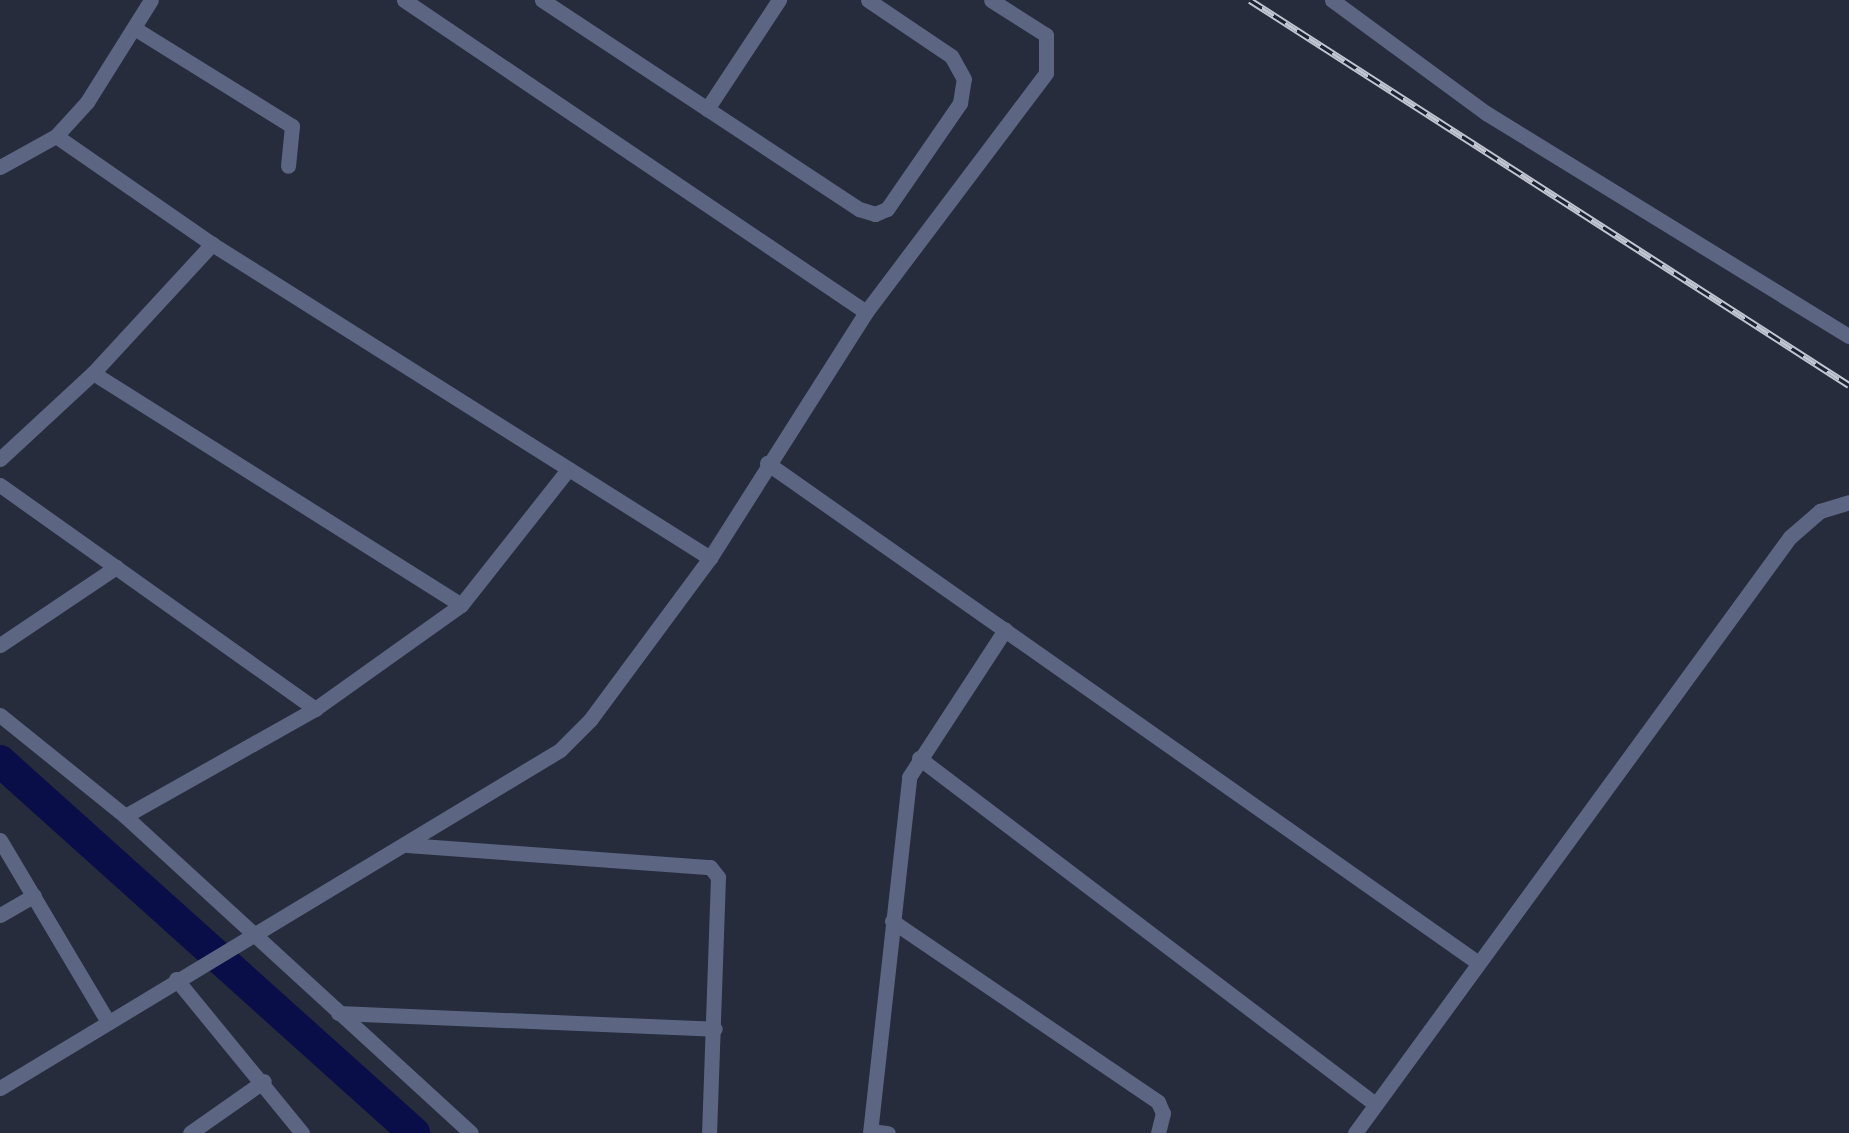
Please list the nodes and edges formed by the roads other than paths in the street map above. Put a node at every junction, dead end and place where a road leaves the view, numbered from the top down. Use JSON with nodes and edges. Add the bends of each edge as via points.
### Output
{"nodes":[{"id":1,"x":151,"y":0,"type":"edge"},
{"id":2,"x":404,"y":0,"type":"edge"},
{"id":3,"x":542,"y":0,"type":"edge"},
{"id":4,"x":779,"y":0,"type":"edge"},
{"id":5,"x":868,"y":0,"type":"edge"},
{"id":6,"x":991,"y":0,"type":"edge"},
{"id":7,"x":1332,"y":0,"type":"edge"},
{"id":8,"x":134,"y":28,"type":"junction"},
{"id":9,"x":707,"y":109,"type":"junction"},
{"id":10,"x":56,"y":136,"type":"junction"},
{"id":11,"x":288,"y":166,"type":"dead end"},
{"id":12,"x":0,"y":167,"type":"edge"},
{"id":13,"x":212,"y":244,"type":"junction"},
{"id":14,"x":866,"y":312,"type":"junction"},
{"id":15,"x":1849,"y":336,"type":"edge"},
{"id":16,"x":93,"y":373,"type":"junction"},
{"id":17,"x":0,"y":459,"type":"edge"},
{"id":18,"x":767,"y":463,"type":"junction"},
{"id":19,"x":566,"y":472,"type":"junction"},
{"id":20,"x":0,"y":485,"type":"edge"},
{"id":21,"x":1849,"y":502,"type":"edge"},
{"id":22,"x":710,"y":558,"type":"junction"},
{"id":23,"x":116,"y":567,"type":"junction"},
{"id":24,"x":460,"y":606,"type":"junction"},
{"id":25,"x":1005,"y":630,"type":"junction"},
{"id":26,"x":0,"y":645,"type":"edge"},
{"id":27,"x":315,"y":709,"type":"junction"},
{"id":28,"x":0,"y":715,"type":"edge"},
{"id":29,"x":919,"y":758,"type":"junction"},
{"id":30,"x":125,"y":816,"type":"junction"},
{"id":31,"x":0,"y":840,"type":"edge"},
{"id":32,"x":407,"y":845,"type":"junction"},
{"id":33,"x":34,"y":895,"type":"junction"},
{"id":34,"x":0,"y":915,"type":"edge"},
{"id":35,"x":892,"y":921,"type":"junction"},
{"id":36,"x":250,"y":934,"type":"junction"},
{"id":37,"x":1477,"y":962,"type":"junction"},
{"id":38,"x":181,"y":976,"type":"junction"},
{"id":39,"x":338,"y":1014,"type":"junction"},
{"id":40,"x":108,"y":1022,"type":"junction"},
{"id":41,"x":715,"y":1029,"type":"junction"},
{"id":42,"x":264,"y":1081,"type":"junction"},
{"id":43,"x":0,"y":1088,"type":"edge"},
{"id":44,"x":1376,"y":1104,"type":"junction"},
{"id":45,"x":870,"y":1132,"type":"edge"},
{"id":46,"x":190,"y":1133,"type":"edge"},
{"id":47,"x":302,"y":1133,"type":"edge"},
{"id":48,"x":471,"y":1133,"type":"edge"},
{"id":49,"x":709,"y":1133,"type":"edge"},
{"id":50,"x":888,"y":1133,"type":"edge"},
{"id":51,"x":1158,"y":1133,"type":"edge"},
{"id":52,"x":1355,"y":1133,"type":"edge"}],
"edges":[{"from":1,"to":8,"type":"street"},
{"from":2,"to":14,"type":"street"},
{"from":3,"to":9,"type":"street"},
{"from":4,"to":9,"type":"street"},
{"from":5,"to":9,"type":"street","via":[[951,56],[964,79],[960,103],[887,209],[875,214],[859,209]]},
{"from":6,"to":14,"type":"street","via":[[1046,35],[1046,73]]},
{"from":7,"to":15,"type":"street","via":[[1486,113]]},
{"from":8,"to":10,"type":"street","via":[[87,102]]},
{"from":8,"to":11,"type":"street","via":[[292,126]]},
{"from":10,"to":12,"type":"street"},
{"from":10,"to":13,"type":"street"},
{"from":13,"to":16,"type":"street"},
{"from":13,"to":19,"type":"street"},
{"from":14,"to":18,"type":"street"},
{"from":16,"to":17,"type":"street"},
{"from":16,"to":24,"type":"street"},
{"from":18,"to":22,"type":"street"},
{"from":18,"to":25,"type":"street"},
{"from":19,"to":22,"type":"street"},
{"from":19,"to":24,"type":"street"},
{"from":20,"to":23,"type":"street"},
{"from":21,"to":37,"type":"street","via":[[1820,511],[1790,537]]},
{"from":22,"to":32,"type":"street","via":[[614,690],[560,750]]},
{"from":23,"to":26,"type":"street"},
{"from":23,"to":27,"type":"street"},
{"from":24,"to":27,"type":"street"},
{"from":25,"to":29,"type":"street"},
{"from":25,"to":37,"type":"street"},
{"from":27,"to":30,"type":"street"},
{"from":28,"to":30,"type":"street"},
{"from":29,"to":35,"type":"street","via":[[906,795]]},
{"from":29,"to":44,"type":"street"},
{"from":30,"to":36,"type":"street"},
{"from":31,"to":33,"type":"street"},
{"from":32,"to":36,"type":"street"},
{"from":32,"to":41,"type":"street","via":[[710,867],[718,877]]},
{"from":33,"to":34,"type":"street"},
{"from":33,"to":40,"type":"street"},
{"from":35,"to":45,"type":"street"},
{"from":35,"to":51,"type":"street","via":[[1158,1102],[1163,1113]]},
{"from":36,"to":38,"type":"street"},
{"from":36,"to":39,"type":"street"},
{"from":37,"to":44,"type":"street"},
{"from":38,"to":40,"type":"street"},
{"from":38,"to":42,"type":"street"},
{"from":39,"to":41,"type":"street"},
{"from":39,"to":48,"type":"street"},
{"from":40,"to":43,"type":"street"},
{"from":41,"to":49,"type":"street"},
{"from":42,"to":46,"type":"street"},
{"from":42,"to":47,"type":"street"},
{"from":44,"to":52,"type":"street"},
{"from":45,"to":50,"type":"street"}]}
